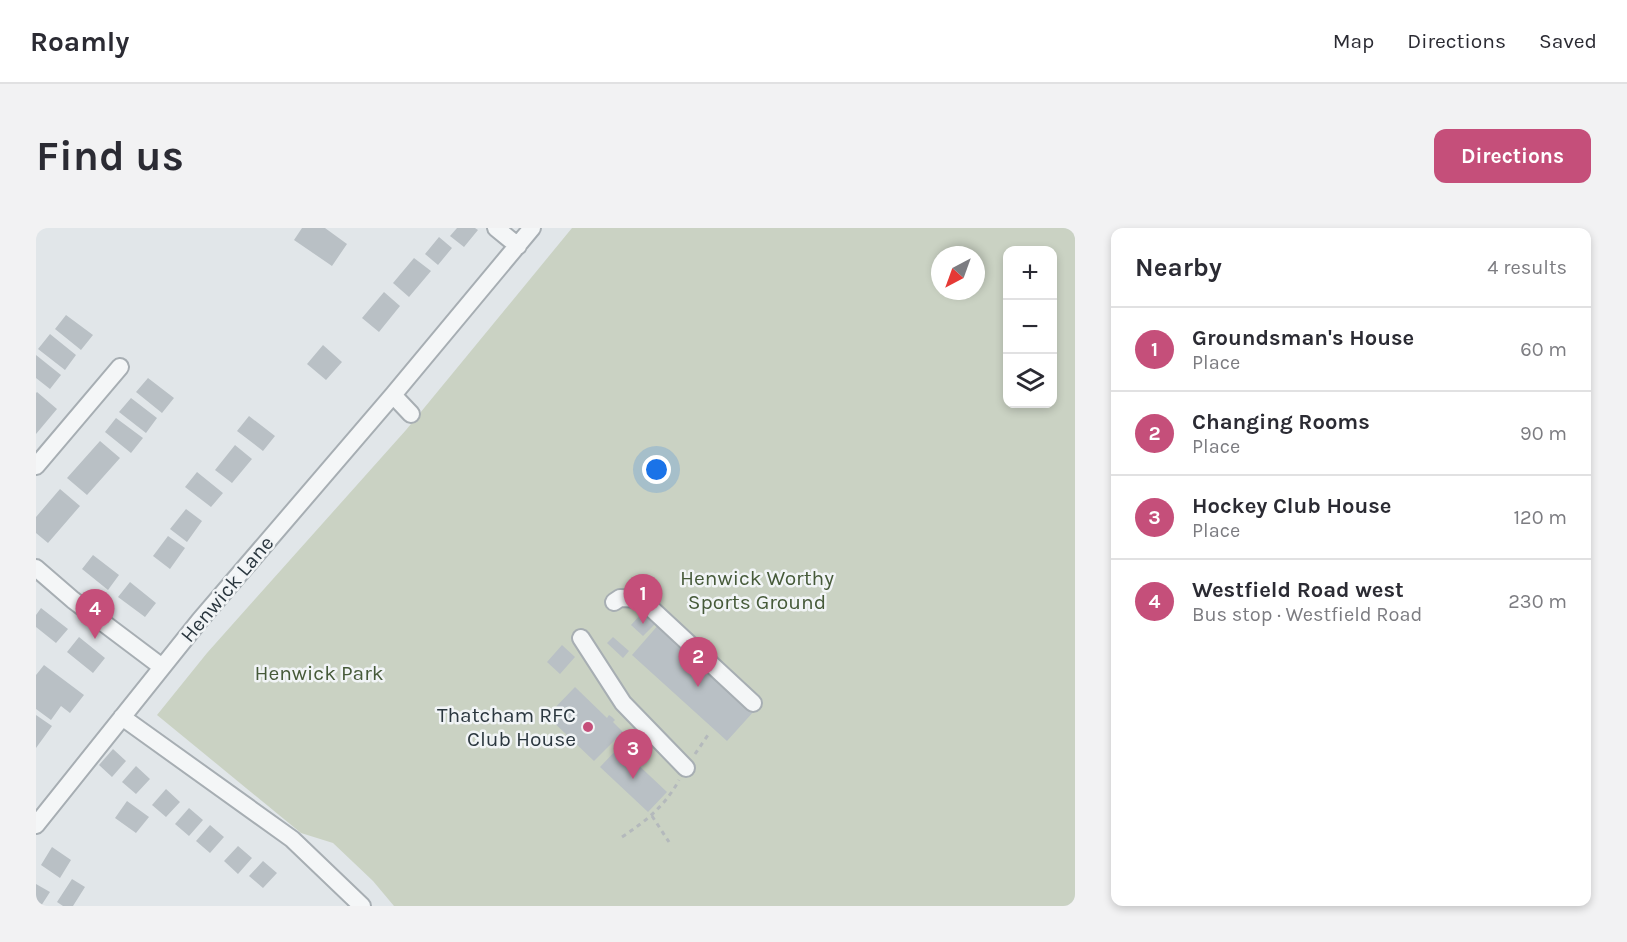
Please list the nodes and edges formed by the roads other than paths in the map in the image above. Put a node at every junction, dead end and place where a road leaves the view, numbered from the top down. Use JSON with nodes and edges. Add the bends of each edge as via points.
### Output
{"nodes":[{"id":1,"x":496,"y":228,"type":"edge"},
{"id":2,"x":532,"y":228,"type":"edge"},
{"id":3,"x":518,"y":246,"type":"junction"},
{"id":4,"x":120,"y":367,"type":"dead end"},
{"id":5,"x":393,"y":395,"type":"junction"},
{"id":6,"x":411,"y":414,"type":"dead end"},
{"id":7,"x":36,"y":466,"type":"edge"},
{"id":8,"x":36,"y":568,"type":"edge"},
{"id":9,"x":614,"y":602,"type":"dead end"},
{"id":10,"x":581,"y":638,"type":"dead end"},
{"id":11,"x":162,"y":668,"type":"junction"},
{"id":12,"x":753,"y":703,"type":"dead end"},
{"id":13,"x":122,"y":717,"type":"junction"},
{"id":14,"x":686,"y":768,"type":"road end"},
{"id":15,"x":36,"y":825,"type":"edge"},
{"id":16,"x":362,"y":906,"type":"edge"}],
"edges":[{"from":1,"to":3,"type":"street"},
{"from":2,"to":3,"type":"street","name":"Henwick Lane"},
{"from":3,"to":5,"type":"street","name":"Henwick Lane"},
{"from":4,"to":7,"type":"street"},
{"from":5,"to":6,"type":"street"},
{"from":5,"to":11,"type":"street","name":"Henwick Lane"},
{"from":8,"to":11,"type":"street"},
{"from":9,"to":12,"type":"street","via":[[620,598],[641,599]]},
{"from":10,"to":14,"type":"street","via":[[624,704]]},
{"from":11,"to":13,"type":"street","name":"Henwick Lane"},
{"from":13,"to":15,"type":"street","name":"Henwick Lane"},
{"from":13,"to":16,"type":"street","via":[[292,839]]}]}
